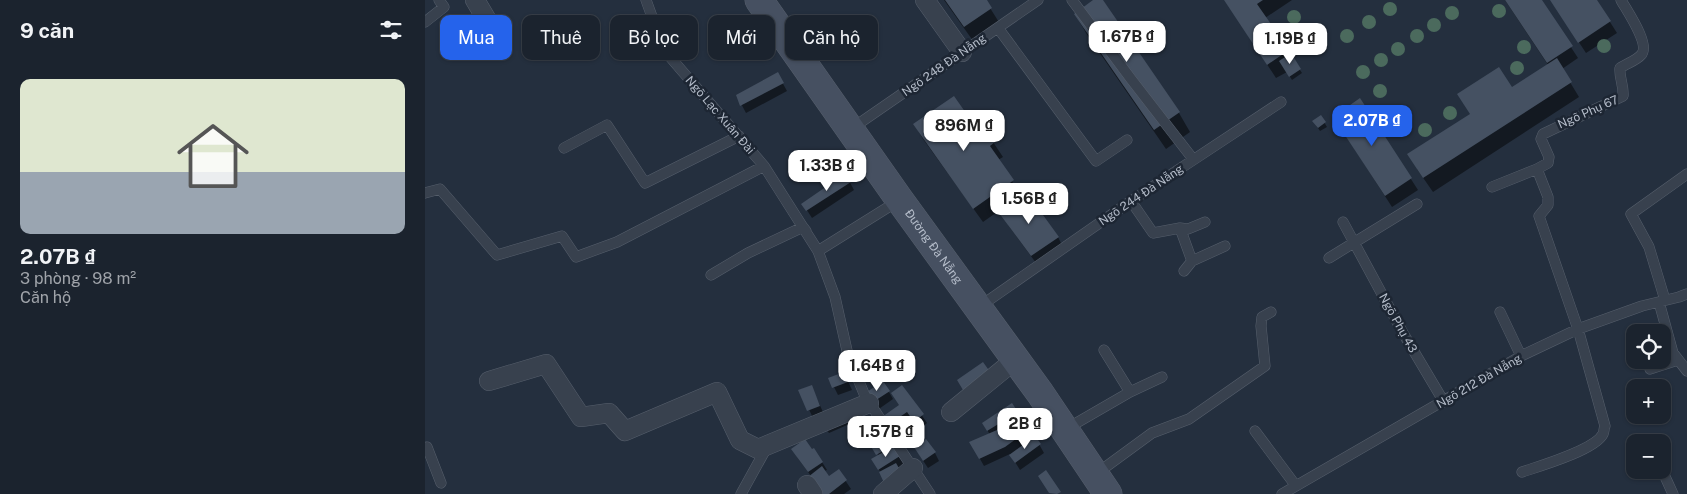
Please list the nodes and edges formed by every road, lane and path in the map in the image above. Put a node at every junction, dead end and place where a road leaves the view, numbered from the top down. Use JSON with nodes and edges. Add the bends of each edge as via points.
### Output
{"nodes":[{"id":1,"x":439,"y":0,"type":"edge"},
{"id":2,"x":475,"y":0,"type":"edge"},
{"id":3,"x":646,"y":0,"type":"edge"},
{"id":4,"x":759,"y":0,"type":"edge"},
{"id":5,"x":925,"y":0,"type":"edge"},
{"id":6,"x":1038,"y":0,"type":"edge"},
{"id":7,"x":1073,"y":0,"type":"edge"},
{"id":8,"x":1621,"y":0,"type":"edge"},
{"id":9,"x":484,"y":15,"type":"edge"},
{"id":10,"x":425,"y":22,"type":"edge"},
{"id":11,"x":998,"y":28,"type":"junction"},
{"id":12,"x":962,"y":52,"type":"junction"},
{"id":13,"x":1281,"y":102,"type":"dead end"},
{"id":14,"x":850,"y":130,"type":"junction"},
{"id":15,"x":739,"y":136,"type":"junction"},
{"id":16,"x":1127,"y":140,"type":"dead end"},
{"id":17,"x":565,"y":148,"type":"dead end"},
{"id":18,"x":1193,"y":159,"type":"junction"},
{"id":19,"x":764,"y":166,"type":"junction"},
{"id":20,"x":1537,"y":169,"type":"junction"},
{"id":21,"x":1687,"y":174,"type":"edge"},
{"id":22,"x":1492,"y":186,"type":"dead end"},
{"id":23,"x":425,"y":194,"type":"edge"},
{"id":24,"x":899,"y":200,"type":"junction"},
{"id":25,"x":1131,"y":201,"type":"junction"},
{"id":26,"x":1417,"y":204,"type":"dead end"},
{"id":27,"x":1205,"y":222,"type":"dead end"},
{"id":28,"x":1343,"y":222,"type":"dead end"},
{"id":29,"x":803,"y":227,"type":"junction"},
{"id":30,"x":1180,"y":228,"type":"junction"},
{"id":31,"x":1354,"y":243,"type":"junction"},
{"id":32,"x":1225,"y":246,"type":"dead end"},
{"id":33,"x":818,"y":251,"type":"junction"},
{"id":34,"x":1329,"y":258,"type":"dead end"},
{"id":35,"x":1192,"y":261,"type":"junction"},
{"id":36,"x":1184,"y":271,"type":"dead end"},
{"id":37,"x":711,"y":275,"type":"dead end"},
{"id":38,"x":1687,"y":294,"type":"edge"},
{"id":39,"x":1662,"y":301,"type":"junction"},
{"id":40,"x":978,"y":308,"type":"junction"},
{"id":41,"x":1271,"y":312,"type":"dead end"},
{"id":42,"x":1500,"y":312,"type":"dead end"},
{"id":43,"x":1664,"y":324,"type":"edge"},
{"id":44,"x":1577,"y":329,"type":"junction"},
{"id":45,"x":1104,"y":350,"type":"dead end"},
{"id":46,"x":1671,"y":350,"type":"edge"},
{"id":47,"x":1521,"y":356,"type":"junction"},
{"id":48,"x":1015,"y":360,"type":"junction"},
{"id":49,"x":1678,"y":360,"type":"junction"},
{"id":50,"x":1671,"y":362,"type":"edge"},
{"id":51,"x":1687,"y":371,"type":"edge"},
{"id":52,"x":1162,"y":377,"type":"dead end"},
{"id":53,"x":489,"y":380,"type":"dead end"},
{"id":54,"x":1130,"y":392,"type":"junction"},
{"id":55,"x":1444,"y":402,"type":"junction"},
{"id":56,"x":869,"y":403,"type":"junction"},
{"id":57,"x":951,"y":412,"type":"dead end"},
{"id":58,"x":1065,"y":430,"type":"junction"},
{"id":59,"x":1255,"y":431,"type":"dead end"},
{"id":60,"x":767,"y":445,"type":"junction"},
{"id":61,"x":425,"y":448,"type":"edge"},
{"id":62,"x":913,"y":468,"type":"junction"},
{"id":63,"x":1521,"y":472,"type":"dead end"},
{"id":64,"x":1667,"y":479,"type":"edge"},
{"id":65,"x":441,"y":483,"type":"dead end"},
{"id":66,"x":1102,"y":484,"type":"edge"},
{"id":67,"x":1296,"y":486,"type":"junction"},
{"id":68,"x":741,"y":494,"type":"edge"},
{"id":69,"x":883,"y":494,"type":"edge"},
{"id":70,"x":930,"y":494,"type":"edge"},
{"id":71,"x":1282,"y":494,"type":"edge"},
{"id":72,"x":1673,"y":494,"type":"edge"}],
"edges":[{"from":1,"to":10,"type":"lane","via":[[444,7]]},
{"from":2,"to":9,"type":"street"},
{"from":3,"to":15,"type":"lane","name":"Ngõ Lạc Xuân Đài","via":[[664,50]]},
{"from":4,"to":14,"type":"main road","name":"Đường Đà Nẵng"},
{"from":5,"to":12,"type":"street"},
{"from":6,"to":11,"type":"lane","name":"Ngõ 248 Đà Nẵng"},
{"from":7,"to":18,"type":"lane"},
{"from":8,"to":20,"type":"lane","name":"Ngõ Phụ 67","via":[[1643,40],[1644,48],[1642,55],[1620,68],[1623,96],[1543,134],[1541,138],[1549,156],[1548,163]]},
{"from":11,"to":12,"type":"lane","name":"Ngõ 248 Đà Nẵng"},
{"from":11,"to":16,"type":"lane","via":[[1096,161]]},
{"from":12,"to":14,"type":"lane","name":"Ngõ 248 Đà Nẵng"},
{"from":13,"to":18,"type":"lane","name":"Ngõ 244 Đà Nẵng"},
{"from":14,"to":24,"type":"main road","name":"Đường Đà Nẵng"},
{"from":15,"to":17,"type":"lane","via":[[645,184],[607,125]]},
{"from":15,"to":19,"type":"lane","name":"Ngõ Lạc Xuân Đài"},
{"from":18,"to":25,"type":"lane","name":"Ngõ 244 Đà Nẵng"},
{"from":19,"to":23,"type":"lane","via":[[617,242],[576,257],[562,236],[497,255],[440,189]]},
{"from":19,"to":29,"type":"lane","name":"Ngõ Lạc Xuân Đài"},
{"from":20,"to":22,"type":"lane"},
{"from":20,"to":44,"type":"lane","via":[[1548,198],[1548,205],[1539,216]]},
{"from":21,"to":39,"type":"lane","via":[[1631,214],[1649,247]]},
{"from":24,"to":33,"type":"lane"},
{"from":24,"to":40,"type":"main road","name":"Đường Đà Nẵng"},
{"from":25,"to":30,"type":"lane","via":[[1153,233]]},
{"from":25,"to":40,"type":"lane","name":"Ngõ 244 Đà Nẵng"},
{"from":26,"to":31,"type":"lane"},
{"from":27,"to":30,"type":"lane","via":[[1188,229]]},
{"from":28,"to":31,"type":"lane","name":"Ngõ Phụ 43"},
{"from":29,"to":33,"type":"lane","name":"Ngõ Lạc Xuân Đài"},
{"from":29,"to":37,"type":"lane","via":[[747,253]]},
{"from":30,"to":35,"type":"lane"},
{"from":31,"to":34,"type":"lane"},
{"from":31,"to":55,"type":"lane","name":"Ngõ Phụ 43"},
{"from":32,"to":35,"type":"lane"},
{"from":33,"to":56,"type":"lane","name":"Ngõ Lạc Xuân Đài","via":[[835,297],[848,355]]},
{"from":35,"to":36,"type":"lane"},
{"from":38,"to":39,"type":"lane","name":"Ngõ 212 Đà Nẵng"},
{"from":39,"to":43,"type":"lane"},
{"from":39,"to":44,"type":"lane","name":"Ngõ 212 Đà Nẵng"},
{"from":40,"to":48,"type":"main road","name":"Đường Đà Nẵng"},
{"from":41,"to":66,"type":"lane","via":[[1262,318],[1261,326],[1265,366],[1189,418],[1152,432]]},
{"from":42,"to":47,"type":"lane"},
{"from":44,"to":47,"type":"lane","name":"Ngõ 212 Đà Nẵng"},
{"from":44,"to":63,"type":"lane","via":[[1605,426],[1603,434],[1587,448]]},
{"from":45,"to":54,"type":"lane"},
{"from":46,"to":49,"type":"lane"},
{"from":47,"to":55,"type":"lane","name":"Ngõ 212 Đà Nẵng"},
{"from":48,"to":57,"type":"street"},
{"from":48,"to":58,"type":"main road","name":"Đường Đà Nẵng"},
{"from":49,"to":50,"type":"lane"},
{"from":49,"to":51,"type":"lane"},
{"from":52,"to":54,"type":"lane"},
{"from":53,"to":60,"type":"street","via":[[545,364],[581,417],[609,412],[625,431],[717,392],[740,440],[758,449]]},
{"from":54,"to":58,"type":"lane"},
{"from":55,"to":67,"type":"lane","name":"Ngõ 212 Đà Nẵng"},
{"from":56,"to":60,"type":"street"},
{"from":56,"to":62,"type":"lane","name":"Ngõ Lạc Xuân Đài"},
{"from":58,"to":66,"type":"main road","name":"Đường Đà Nẵng"},
{"from":59,"to":67,"type":"lane"},
{"from":60,"to":68,"type":"lane"},
{"from":61,"to":65,"type":"lane"},
{"from":62,"to":69,"type":"street"},
{"from":62,"to":70,"type":"lane","name":"Ngõ Lạc Xuân Đài"},
{"from":64,"to":72,"type":"lane"},
{"from":67,"to":71,"type":"lane","name":"Ngõ 212 Đà Nẵng"}]}
